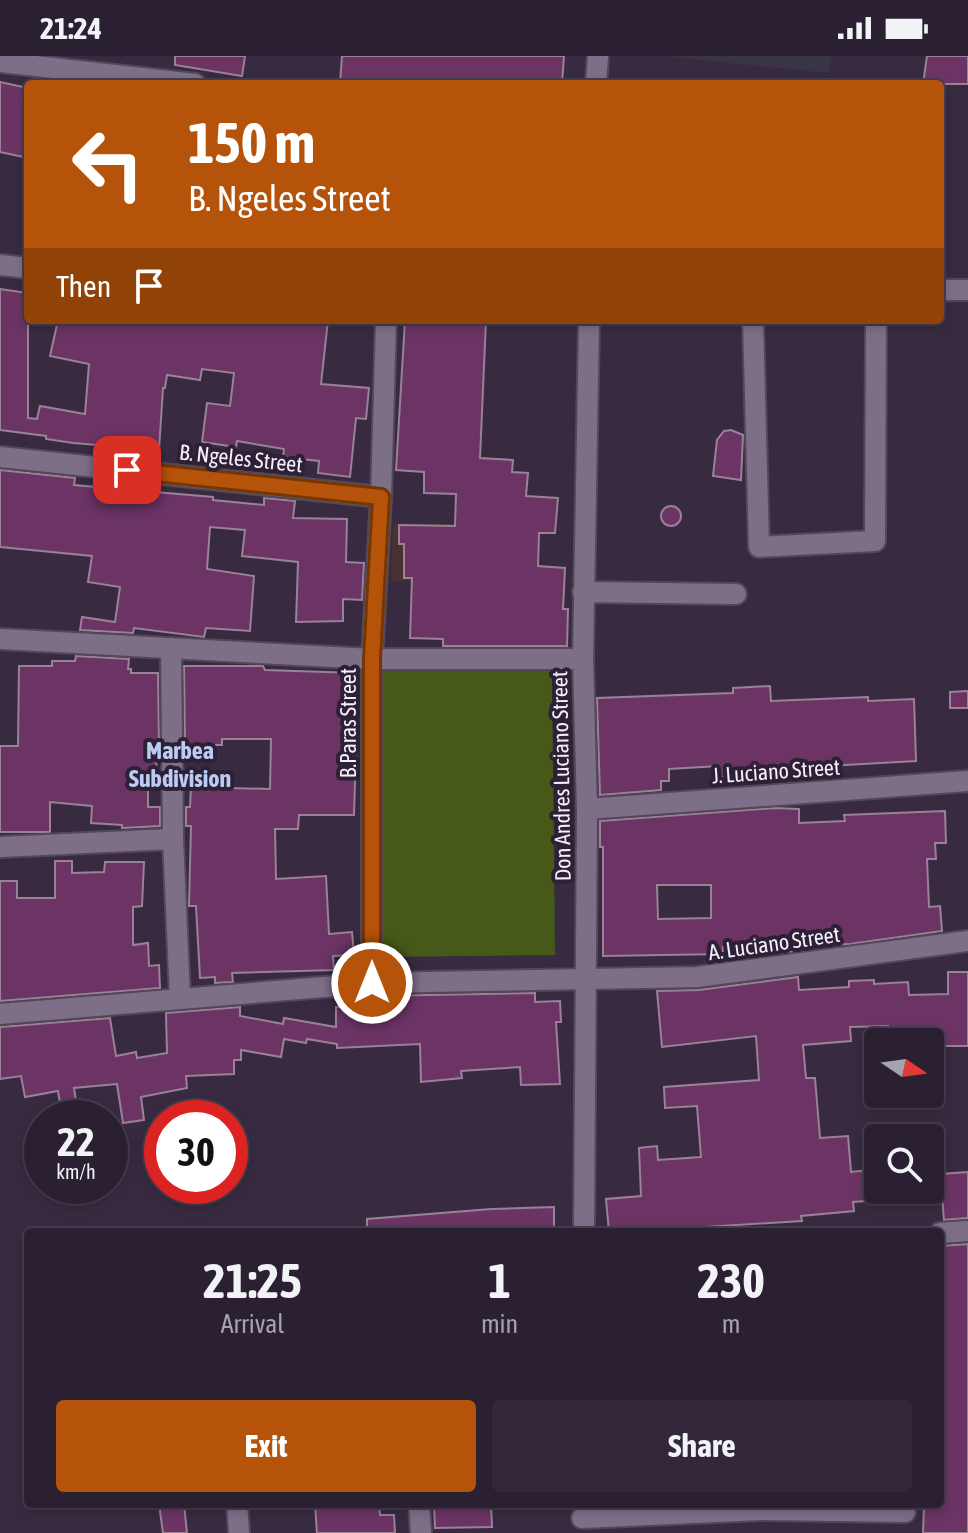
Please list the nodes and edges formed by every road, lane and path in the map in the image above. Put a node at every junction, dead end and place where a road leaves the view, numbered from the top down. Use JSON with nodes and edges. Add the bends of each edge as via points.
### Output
{"nodes":[{"id":1,"x":598,"y":56,"type":"edge"},
{"id":2,"x":0,"y":62,"type":"edge"},
{"id":3,"x":160,"y":80,"type":"edge"},
{"id":4,"x":596,"y":80,"type":"edge"},
{"id":5,"x":0,"y":265,"type":"edge"},
{"id":6,"x":24,"y":268,"type":"edge"},
{"id":7,"x":944,"y":290,"type":"edge"},
{"id":8,"x":968,"y":290,"type":"edge"},
{"id":9,"x":386,"y":324,"type":"edge"},
{"id":10,"x":589,"y":324,"type":"edge"},
{"id":11,"x":753,"y":324,"type":"edge"},
{"id":12,"x":876,"y":324,"type":"edge"},
{"id":13,"x":0,"y":457,"type":"edge"},
{"id":14,"x":381,"y":497,"type":"junction"},
{"id":15,"x":583,"y":592,"type":"junction"},
{"id":16,"x":736,"y":594,"type":"dead end"},
{"id":17,"x":0,"y":639,"type":"edge"},
{"id":18,"x":171,"y":648,"type":"junction"},
{"id":19,"x":372,"y":659,"type":"junction"},
{"id":20,"x":583,"y":659,"type":"junction"},
{"id":21,"x":968,"y":781,"type":"edge"},
{"id":22,"x":587,"y":809,"type":"junction"},
{"id":23,"x":173,"y":839,"type":"junction"},
{"id":24,"x":0,"y":847,"type":"edge"},
{"id":25,"x":968,"y":941,"type":"edge"},
{"id":26,"x":587,"y":978,"type":"junction"},
{"id":27,"x":372,"y":983,"type":"junction"},
{"id":28,"x":180,"y":998,"type":"junction"},
{"id":29,"x":0,"y":1014,"type":"edge"},
{"id":30,"x":584,"y":1228,"type":"edge"},
{"id":31,"x":968,"y":1231,"type":"edge"},
{"id":32,"x":944,"y":1233,"type":"edge"},
{"id":33,"x":237,"y":1508,"type":"edge"},
{"id":34,"x":419,"y":1508,"type":"edge"},
{"id":35,"x":726,"y":1508,"type":"edge"},
{"id":36,"x":758,"y":1508,"type":"edge"},
{"id":37,"x":905,"y":1516,"type":"edge"},
{"id":38,"x":582,"y":1518,"type":"edge"},
{"id":39,"x":239,"y":1533,"type":"edge"},
{"id":40,"x":421,"y":1533,"type":"edge"}],
"edges":[{"from":1,"to":4,"type":"street"},
{"from":2,"to":3,"type":"street"},
{"from":5,"to":6,"type":"street"},
{"from":7,"to":8,"type":"street"},
{"from":9,"to":14,"type":"street","name":"B.Paras Street"},
{"from":10,"to":15,"type":"street","name":"Don Andres Luciano Street"},
{"from":11,"to":12,"type":"street","via":[[759,547],[875,541]]},
{"from":13,"to":14,"type":"street","name":"B. Ngeles Street"},
{"from":14,"to":19,"type":"street","name":"B.Paras Street"},
{"from":15,"to":16,"type":"street"},
{"from":15,"to":20,"type":"street","name":"Don Andres Luciano Street"},
{"from":17,"to":18,"type":"street"},
{"from":18,"to":19,"type":"street"},
{"from":18,"to":23,"type":"street"},
{"from":19,"to":20,"type":"street"},
{"from":19,"to":27,"type":"street","name":"B.Paras Street"},
{"from":20,"to":22,"type":"street","name":"Don Andres Luciano Street"},
{"from":21,"to":22,"type":"street","name":"J. Luciano Street"},
{"from":22,"to":26,"type":"street","name":"Don Andres Luciano Street"},
{"from":23,"to":24,"type":"street"},
{"from":23,"to":28,"type":"street"},
{"from":25,"to":26,"type":"street","name":"A. Luciano Street","via":[[697,977]]},
{"from":26,"to":27,"type":"street","name":"A. Luciano Street"},
{"from":26,"to":30,"type":"street","name":"Don Andres Luciano Street"},
{"from":27,"to":28,"type":"street","name":"A. Luciano Street"},
{"from":28,"to":29,"type":"street","name":"A. Luciano Street"},
{"from":31,"to":32,"type":"street"},
{"from":33,"to":39,"type":"street"},
{"from":34,"to":40,"type":"street"},
{"from":35,"to":38,"type":"street"},
{"from":36,"to":37,"type":"street"}]}
